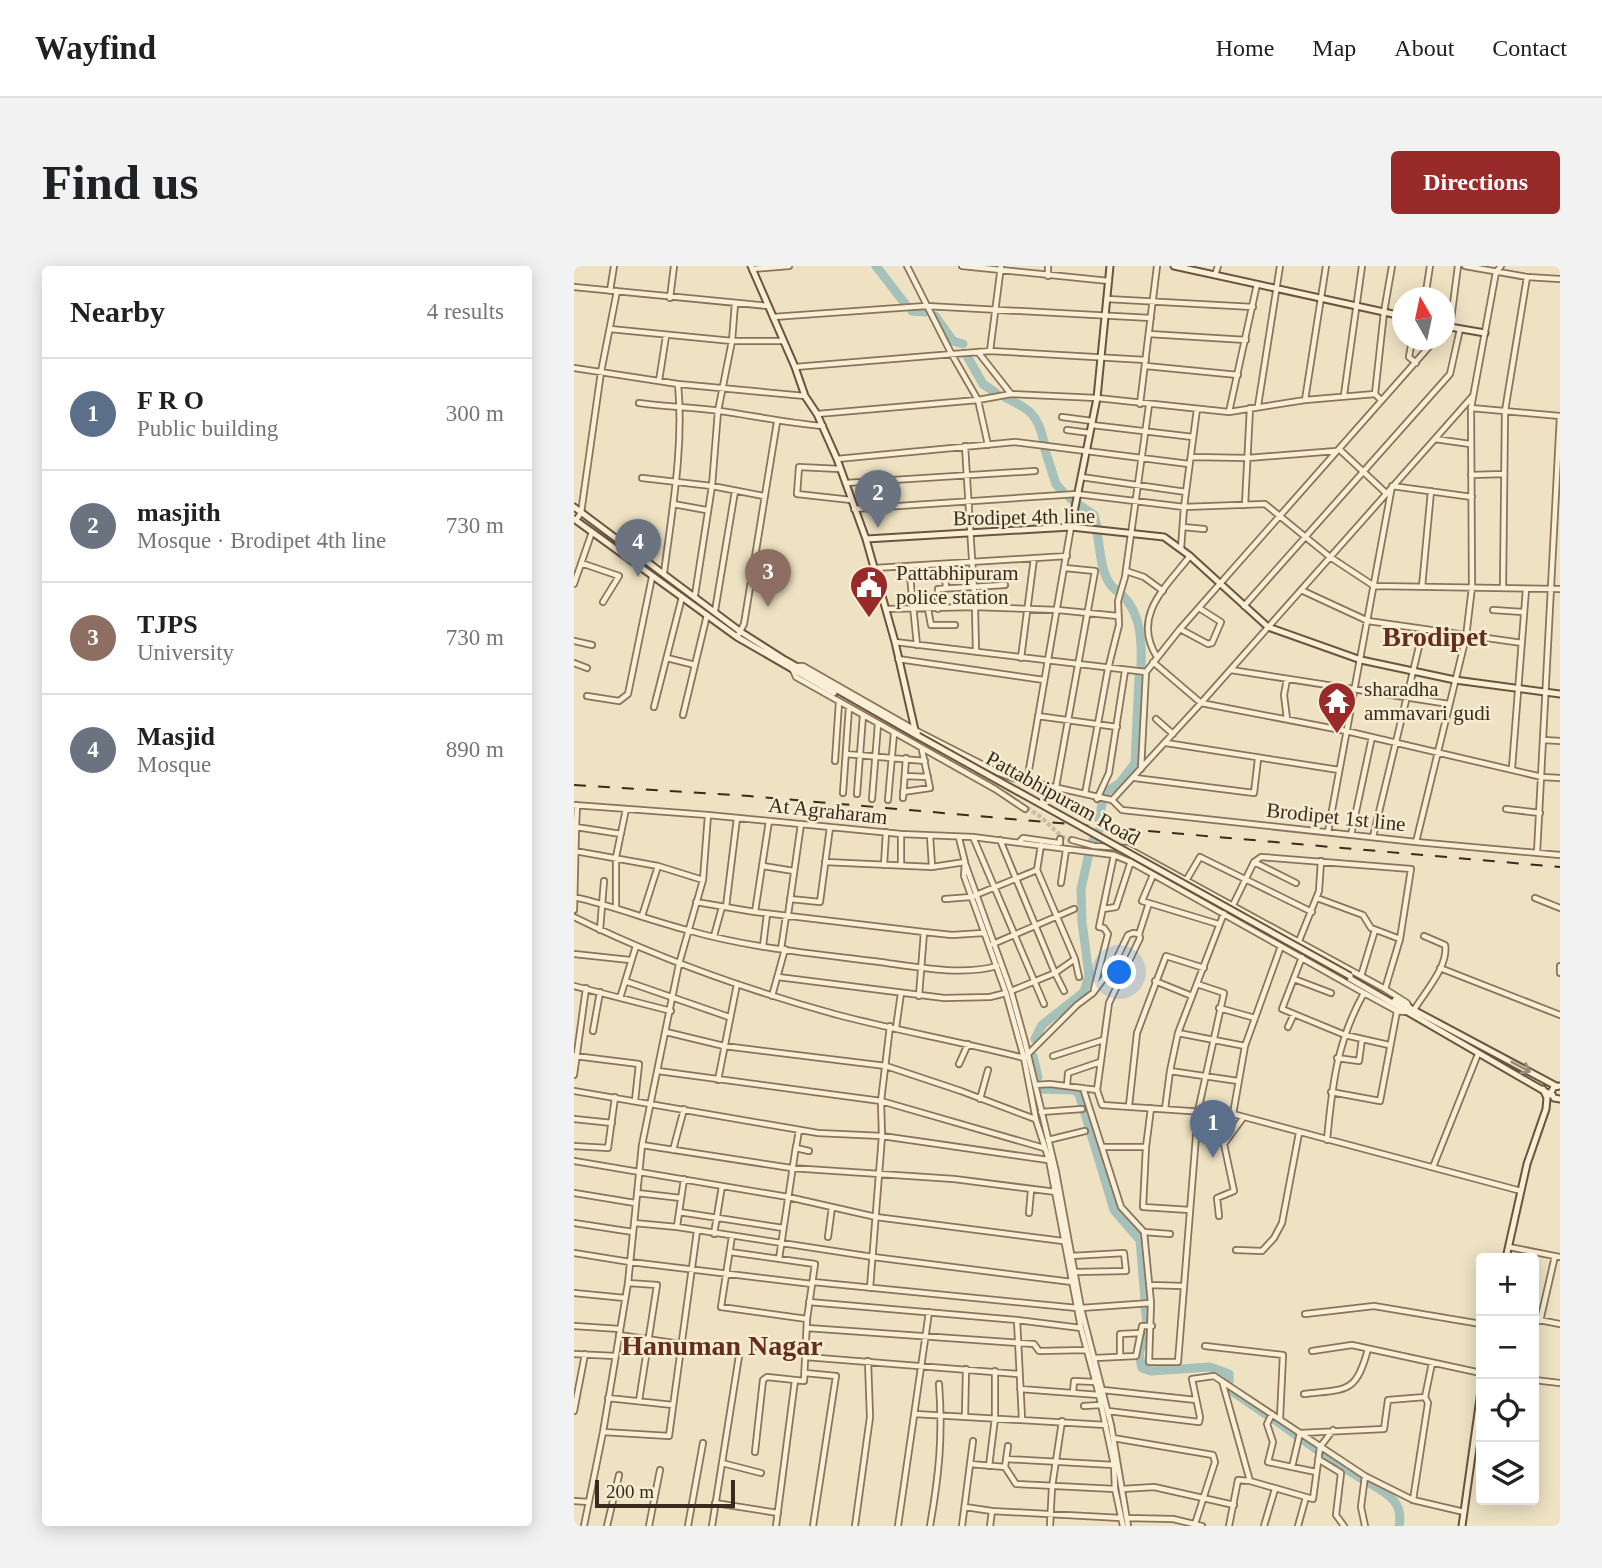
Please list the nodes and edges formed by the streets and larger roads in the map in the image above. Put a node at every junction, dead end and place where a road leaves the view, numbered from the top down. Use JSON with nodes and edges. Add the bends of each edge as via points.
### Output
{"nodes":[{"id":1,"x":614,"y":266,"type":"edge"},
{"id":2,"x":674,"y":266,"type":"edge"},
{"id":3,"x":789,"y":266,"type":"edge"},
{"id":4,"x":907,"y":266,"type":"edge"},
{"id":5,"x":962,"y":266,"type":"edge"},
{"id":6,"x":1048,"y":266,"type":"edge"},
{"id":7,"x":1110,"y":266,"type":"edge"},
{"id":8,"x":1157,"y":266,"type":"edge"},
{"id":9,"x":1218,"y":266,"type":"edge"},
{"id":10,"x":1280,"y":266,"type":"edge"},
{"id":11,"x":1326,"y":266,"type":"edge"},
{"id":12,"x":1362,"y":266,"type":"edge"},
{"id":13,"x":1392,"y":266,"type":"edge"},
{"id":14,"x":1430,"y":266,"type":"edge"},
{"id":15,"x":1458,"y":266,"type":"edge"},
{"id":16,"x":1465,"y":266,"type":"edge"},
{"id":17,"x":1501,"y":266,"type":"edge"},
{"id":18,"x":751,"y":267,"type":"edge"},
{"id":19,"x":1179,"y":267,"type":"edge"},
{"id":20,"x":1001,"y":268,"type":"edge"},
{"id":21,"x":1496,"y":272,"type":"junction"},
{"id":22,"x":1048,"y":275,"type":"junction"},
{"id":23,"x":1215,"y":275,"type":"junction"},
{"id":24,"x":1527,"y":277,"type":"junction"},
{"id":25,"x":1560,"y":279,"type":"edge"},
{"id":26,"x":1109,"y":281,"type":"junction"},
{"id":27,"x":1257,"y":284,"type":"junction"},
{"id":28,"x":1427,"y":287,"type":"edge"},
{"id":29,"x":1454,"y":287,"type":"edge"},
{"id":30,"x":574,"y":288,"type":"edge"},
{"id":31,"x":1276,"y":288,"type":"junction"},
{"id":32,"x":610,"y":291,"type":"junction"},
{"id":33,"x":617,"y":291,"type":"junction"},
{"id":34,"x":670,"y":298,"type":"junction"},
{"id":35,"x":1321,"y":298,"type":"junction"},
{"id":36,"x":1107,"y":299,"type":"junction"},
{"id":37,"x":1153,"y":300,"type":"junction"},
{"id":38,"x":735,"y":303,"type":"junction"},
{"id":39,"x":769,"y":306,"type":"junction"},
{"id":40,"x":926,"y":306,"type":"junction"},
{"id":41,"x":1356,"y":306,"type":"junction"},
{"id":42,"x":1253,"y":307,"type":"junction"},
{"id":43,"x":994,"y":311,"type":"junction"},
{"id":44,"x":1384,"y":312,"type":"junction"},
{"id":45,"x":1392,"y":314,"type":"edge"},
{"id":46,"x":1105,"y":316,"type":"junction"},
{"id":47,"x":774,"y":317,"type":"junction"},
{"id":48,"x":1151,"y":318,"type":"junction"},
{"id":49,"x":1455,"y":328,"type":"edge"},
{"id":50,"x":610,"y":329,"type":"junction"},
{"id":51,"x":1461,"y":329,"type":"junction"},
{"id":52,"x":1485,"y":333,"type":"junction"},
{"id":53,"x":1149,"y":334,"type":"junction"},
{"id":54,"x":666,"y":336,"type":"junction"},
{"id":55,"x":732,"y":341,"type":"junction"},
{"id":56,"x":783,"y":341,"type":"junction"},
{"id":57,"x":1246,"y":341,"type":"junction"},
{"id":58,"x":1410,"y":350,"type":"edge"},
{"id":59,"x":1427,"y":350,"type":"edge"},
{"id":60,"x":990,"y":351,"type":"junction"},
{"id":61,"x":977,"y":352,"type":"junction"},
{"id":62,"x":951,"y":354,"type":"junction"},
{"id":63,"x":1101,"y":358,"type":"junction"},
{"id":64,"x":1146,"y":363,"type":"junction"},
{"id":65,"x":1416,"y":363,"type":"junction"},
{"id":66,"x":795,"y":367,"type":"junction"},
{"id":67,"x":574,"y":368,"type":"edge"},
{"id":68,"x":601,"y":372,"type":"junction"},
{"id":69,"x":1238,"y":375,"type":"junction"},
{"id":70,"x":659,"y":381,"type":"junction"},
{"id":71,"x":678,"y":384,"type":"junction"},
{"id":72,"x":722,"y":387,"type":"junction"},
{"id":73,"x":1011,"y":394,"type":"junction"},
{"id":74,"x":1375,"y":394,"type":"junction"},
{"id":75,"x":1344,"y":395,"type":"junction"},
{"id":76,"x":804,"y":396,"type":"junction"},
{"id":77,"x":1472,"y":397,"type":"junction"},
{"id":78,"x":1097,"y":398,"type":"junction"},
{"id":79,"x":978,"y":400,"type":"junction"},
{"id":80,"x":1305,"y":400,"type":"junction"},
{"id":81,"x":1381,"y":400,"type":"junction"},
{"id":82,"x":639,"y":403,"type":"dead end"},
{"id":83,"x":1140,"y":404,"type":"junction"},
{"id":84,"x":1149,"y":405,"type":"junction"},
{"id":85,"x":1258,"y":406,"type":"junction"},
{"id":86,"x":1250,"y":408,"type":"junction"},
{"id":87,"x":1471,"y":408,"type":"junction"},
{"id":88,"x":680,"y":409,"type":"junction"},
{"id":89,"x":1197,"y":409,"type":"junction"},
{"id":90,"x":718,"y":411,"type":"junction"},
{"id":91,"x":1505,"y":411,"type":"junction"},
{"id":92,"x":1229,"y":412,"type":"junction"},
{"id":93,"x":817,"y":414,"type":"junction"},
{"id":94,"x":1560,"y":416,"type":"edge"},
{"id":95,"x":1062,"y":417,"type":"dead end"},
{"id":96,"x":777,"y":422,"type":"junction"},
{"id":97,"x":1092,"y":423,"type":"junction"},
{"id":98,"x":822,"y":426,"type":"junction"},
{"id":99,"x":1067,"y":430,"type":"dead end"},
{"id":100,"x":1146,"y":432,"type":"junction"},
{"id":101,"x":1090,"y":433,"type":"junction"},
{"id":102,"x":1193,"y":437,"type":"junction"},
{"id":103,"x":1434,"y":439,"type":"junction"},
{"id":104,"x":988,"y":444,"type":"junction"},
{"id":105,"x":1471,"y":444,"type":"junction"},
{"id":106,"x":965,"y":446,"type":"junction"},
{"id":107,"x":1337,"y":450,"type":"junction"},
{"id":108,"x":1087,"y":451,"type":"junction"},
{"id":109,"x":1192,"y":457,"type":"junction"},
{"id":110,"x":1142,"y":458,"type":"junction"},
{"id":111,"x":1248,"y":458,"type":"junction"},
{"id":112,"x":836,"y":459,"type":"junction"},
{"id":113,"x":1189,"y":464,"type":"junction"},
{"id":114,"x":840,"y":469,"type":"junction"},
{"id":115,"x":1035,"y":471,"type":"dead end"},
{"id":116,"x":1363,"y":471,"type":"junction"},
{"id":117,"x":966,"y":474,"type":"junction"},
{"id":118,"x":1504,"y":474,"type":"junction"},
{"id":119,"x":1471,"y":475,"type":"junction"},
{"id":120,"x":1081,"y":477,"type":"junction"},
{"id":121,"x":642,"y":478,"type":"dead end"},
{"id":122,"x":675,"y":481,"type":"junction"},
{"id":123,"x":846,"y":483,"type":"junction"},
{"id":124,"x":712,"y":486,"type":"junction"},
{"id":125,"x":1137,"y":486,"type":"junction"},
{"id":126,"x":1392,"y":486,"type":"junction"},
{"id":127,"x":735,"y":491,"type":"junction"},
{"id":128,"x":1431,"y":491,"type":"junction"},
{"id":129,"x":1186,"y":492,"type":"junction"},
{"id":130,"x":1386,"y":493,"type":"junction"},
{"id":131,"x":1077,"y":494,"type":"junction"},
{"id":132,"x":764,"y":496,"type":"junction"},
{"id":133,"x":1472,"y":497,"type":"junction"},
{"id":134,"x":851,"y":500,"type":"junction"},
{"id":135,"x":1135,"y":500,"type":"junction"},
{"id":136,"x":967,"y":501,"type":"junction"},
{"id":137,"x":673,"y":504,"type":"junction"},
{"id":138,"x":1245,"y":505,"type":"junction"},
{"id":139,"x":1184,"y":507,"type":"junction"},
{"id":140,"x":574,"y":508,"type":"edge"},
{"id":141,"x":855,"y":509,"type":"junction"},
{"id":142,"x":706,"y":510,"type":"junction"},
{"id":143,"x":581,"y":513,"type":"junction"},
{"id":144,"x":1280,"y":515,"type":"junction"},
{"id":145,"x":575,"y":519,"type":"edge"},
{"id":146,"x":1071,"y":527,"type":"junction"},
{"id":147,"x":1183,"y":527,"type":"junction"},
{"id":148,"x":1204,"y":529,"type":"dead end"},
{"id":149,"x":592,"y":532,"type":"junction"},
{"id":150,"x":970,"y":533,"type":"junction"},
{"id":151,"x":1130,"y":533,"type":"junction"},
{"id":152,"x":1308,"y":537,"type":"junction"},
{"id":153,"x":866,"y":539,"type":"junction"},
{"id":154,"x":1181,"y":549,"type":"junction"},
{"id":155,"x":1067,"y":556,"type":"junction"},
{"id":156,"x":1190,"y":556,"type":"junction"},
{"id":157,"x":1330,"y":557,"type":"junction"},
{"id":158,"x":1034,"y":558,"type":"junction"},
{"id":159,"x":581,"y":563,"type":"junction"},
{"id":160,"x":972,"y":563,"type":"junction"},
{"id":161,"x":944,"y":564,"type":"junction"},
{"id":162,"x":909,"y":566,"type":"junction"},
{"id":163,"x":875,"y":568,"type":"junction"},
{"id":164,"x":1065,"y":568,"type":"junction"},
{"id":165,"x":1126,"y":571,"type":"junction"},
{"id":166,"x":664,"y":573,"type":"junction"},
{"id":167,"x":652,"y":577,"type":"junction"},
{"id":168,"x":574,"y":583,"type":"edge"},
{"id":169,"x":1220,"y":583,"type":"junction"},
{"id":170,"x":1005,"y":585,"type":"dead end"},
{"id":171,"x":1374,"y":586,"type":"junction"},
{"id":172,"x":974,"y":587,"type":"junction"},
{"id":173,"x":1422,"y":587,"type":"junction"},
{"id":174,"x":1472,"y":587,"type":"junction"},
{"id":175,"x":1503,"y":587,"type":"junction"},
{"id":176,"x":946,"y":588,"type":"junction"},
{"id":177,"x":1526,"y":589,"type":"junction"},
{"id":178,"x":1551,"y":589,"type":"junction"},
{"id":179,"x":1560,"y":589,"type":"edge"},
{"id":180,"x":1301,"y":590,"type":"junction"},
{"id":181,"x":1163,"y":591,"type":"junction"},
{"id":182,"x":695,"y":596,"type":"junction"},
{"id":183,"x":682,"y":597,"type":"junction"},
{"id":184,"x":603,"y":602,"type":"dead end"},
{"id":185,"x":1244,"y":606,"type":"junction"},
{"id":186,"x":975,"y":607,"type":"junction"},
{"id":187,"x":1199,"y":608,"type":"junction"},
{"id":188,"x":886,"y":609,"type":"junction"},
{"id":189,"x":914,"y":609,"type":"junction"},
{"id":190,"x":928,"y":609,"type":"junction"},
{"id":191,"x":938,"y":609,"type":"junction"},
{"id":192,"x":1029,"y":609,"type":"junction"},
{"id":193,"x":1058,"y":610,"type":"junction"},
{"id":194,"x":1493,"y":610,"type":"dead end"},
{"id":195,"x":715,"y":611,"type":"junction"},
{"id":196,"x":1523,"y":612,"type":"junction"},
{"id":197,"x":1087,"y":614,"type":"junction"},
{"id":198,"x":707,"y":615,"type":"junction"},
{"id":199,"x":1118,"y":616,"type":"junction"},
{"id":200,"x":1368,"y":621,"type":"junction"},
{"id":201,"x":955,"y":625,"type":"dead end"},
{"id":202,"x":1268,"y":627,"type":"junction"},
{"id":203,"x":1180,"y":629,"type":"junction"},
{"id":204,"x":1423,"y":630,"type":"junction"},
{"id":205,"x":739,"y":634,"type":"junction"},
{"id":206,"x":1466,"y":637,"type":"junction"},
{"id":207,"x":574,"y":641,"type":"edge"},
{"id":208,"x":895,"y":642,"type":"junction"},
{"id":209,"x":1522,"y":643,"type":"junction"},
{"id":210,"x":592,"y":645,"type":"dead end"},
{"id":211,"x":917,"y":645,"type":"junction"},
{"id":212,"x":975,"y":652,"type":"junction"},
{"id":213,"x":667,"y":658,"type":"junction"},
{"id":214,"x":1021,"y":658,"type":"junction"},
{"id":215,"x":898,"y":659,"type":"junction"},
{"id":216,"x":1155,"y":659,"type":"junction"},
{"id":217,"x":1362,"y":660,"type":"junction"},
{"id":218,"x":1048,"y":661,"type":"junction"},
{"id":219,"x":574,"y":663,"type":"edge"},
{"id":220,"x":695,"y":665,"type":"junction"},
{"id":221,"x":1079,"y":666,"type":"junction"},
{"id":222,"x":587,"y":667,"type":"dead end"},
{"id":223,"x":795,"y":668,"type":"junction"},
{"id":224,"x":1108,"y":669,"type":"junction"},
{"id":225,"x":1230,"y":670,"type":"junction"},
{"id":226,"x":1125,"y":671,"type":"junction"},
{"id":227,"x":1413,"y":671,"type":"junction"},
{"id":228,"x":1146,"y":673,"type":"junction"},
{"id":229,"x":1287,"y":678,"type":"junction"},
{"id":230,"x":1044,"y":680,"type":"junction"},
{"id":231,"x":1455,"y":680,"type":"junction"},
{"id":232,"x":1518,"y":688,"type":"junction"},
{"id":233,"x":1353,"y":689,"type":"junction"},
{"id":234,"x":1546,"y":692,"type":"junction"},
{"id":235,"x":1560,"y":694,"type":"edge"},
{"id":236,"x":587,"y":696,"type":"dead end"},
{"id":237,"x":1408,"y":697,"type":"junction"},
{"id":238,"x":839,"y":701,"type":"junction"},
{"id":239,"x":1201,"y":703,"type":"junction"},
{"id":240,"x":1449,"y":704,"type":"junction"},
{"id":241,"x":654,"y":707,"type":"dead end"},
{"id":242,"x":849,"y":707,"type":"junction"},
{"id":243,"x":683,"y":715,"type":"dead end"},
{"id":244,"x":863,"y":715,"type":"junction"},
{"id":245,"x":1038,"y":716,"type":"junction"},
{"id":246,"x":1156,"y":719,"type":"dead end"},
{"id":247,"x":1287,"y":719,"type":"junction"},
{"id":248,"x":1070,"y":720,"type":"junction"},
{"id":249,"x":878,"y":723,"type":"junction"},
{"id":250,"x":1098,"y":724,"type":"junction"},
{"id":251,"x":1117,"y":727,"type":"junction"},
{"id":252,"x":1346,"y":731,"type":"junction"},
{"id":253,"x":894,"y":733,"type":"junction"},
{"id":254,"x":1173,"y":734,"type":"junction"},
{"id":255,"x":916,"y":735,"type":"junction"},
{"id":256,"x":1372,"y":737,"type":"junction"},
{"id":257,"x":1544,"y":740,"type":"junction"},
{"id":258,"x":1560,"y":741,"type":"edge"},
{"id":259,"x":1165,"y":743,"type":"junction"},
{"id":260,"x":1396,"y":743,"type":"junction"},
{"id":261,"x":922,"y":749,"type":"junction"},
{"id":262,"x":1437,"y":751,"type":"junction"},
{"id":263,"x":846,"y":754,"type":"junction"},
{"id":264,"x":860,"y":754,"type":"junction"},
{"id":265,"x":876,"y":755,"type":"junction"},
{"id":266,"x":892,"y":757,"type":"junction"},
{"id":267,"x":906,"y":758,"type":"junction"},
{"id":268,"x":971,"y":758,"type":"junction"},
{"id":269,"x":1258,"y":758,"type":"junction"},
{"id":270,"x":835,"y":761,"type":"dead end"},
{"id":271,"x":925,"y":761,"type":"junction"},
{"id":272,"x":1512,"y":768,"type":"junction"},
{"id":273,"x":1141,"y":770,"type":"junction"},
{"id":274,"x":1339,"y":770,"type":"junction"},
{"id":275,"x":962,"y":772,"type":"junction"},
{"id":276,"x":905,"y":776,"type":"junction"},
{"id":277,"x":1542,"y":776,"type":"junction"},
{"id":278,"x":928,"y":777,"type":"junction"},
{"id":279,"x":1134,"y":778,"type":"junction"},
{"id":280,"x":1560,"y":778,"type":"edge"},
{"id":281,"x":1027,"y":781,"type":"junction"},
{"id":282,"x":1056,"y":787,"type":"junction"},
{"id":283,"x":843,"y":793,"type":"dead end"},
{"id":284,"x":857,"y":794,"type":"dead end"},
{"id":285,"x":1085,"y":794,"type":"junction"},
{"id":286,"x":873,"y":799,"type":"dead end"},
{"id":287,"x":888,"y":800,"type":"dead end"},
{"id":288,"x":1104,"y":800,"type":"junction"},
{"id":289,"x":575,"y":805,"type":"edge"},
{"id":290,"x":626,"y":809,"type":"junction"},
{"id":291,"x":1025,"y":809,"type":"dead end"},
{"id":292,"x":1506,"y":809,"type":"dead end"},
{"id":293,"x":1540,"y":813,"type":"junction"},
{"id":294,"x":708,"y":815,"type":"junction"},
{"id":295,"x":737,"y":818,"type":"junction"},
{"id":296,"x":769,"y":821,"type":"junction"},
{"id":297,"x":801,"y":824,"type":"junction"},
{"id":298,"x":576,"y":827,"type":"junction"},
{"id":299,"x":830,"y":827,"type":"junction"},
{"id":300,"x":886,"y":832,"type":"junction"},
{"id":301,"x":1328,"y":832,"type":"junction"},
{"id":302,"x":621,"y":834,"type":"junction"},
{"id":303,"x":901,"y":834,"type":"junction"},
{"id":304,"x":1351,"y":835,"type":"junction"},
{"id":305,"x":930,"y":836,"type":"junction"},
{"id":306,"x":1373,"y":836,"type":"junction"},
{"id":307,"x":973,"y":837,"type":"junction"},
{"id":308,"x":960,"y":838,"type":"junction"},
{"id":309,"x":1060,"y":839,"type":"dead end"},
{"id":310,"x":1000,"y":840,"type":"junction"},
{"id":311,"x":1072,"y":840,"type":"tunnel mouth"},
{"id":312,"x":575,"y":841,"type":"edge"},
{"id":313,"x":1018,"y":842,"type":"junction"},
{"id":314,"x":1416,"y":842,"type":"junction"},
{"id":315,"x":1041,"y":845,"type":"junction"},
{"id":316,"x":1093,"y":849,"type":"junction"},
{"id":317,"x":1066,"y":850,"type":"junction"},
{"id":318,"x":576,"y":851,"type":"edge"},
{"id":319,"x":1135,"y":852,"type":"junction"},
{"id":320,"x":1537,"y":853,"type":"junction"},
{"id":321,"x":1114,"y":855,"type":"junction"},
{"id":322,"x":1560,"y":855,"type":"edge"},
{"id":323,"x":616,"y":856,"type":"junction"},
{"id":324,"x":1321,"y":861,"type":"junction"},
{"id":325,"x":825,"y":862,"type":"junction"},
{"id":326,"x":965,"y":862,"type":"junction"},
{"id":327,"x":1131,"y":862,"type":"junction"},
{"id":328,"x":1254,"y":862,"type":"junction"},
{"id":329,"x":884,"y":865,"type":"junction"},
{"id":330,"x":901,"y":865,"type":"junction"},
{"id":331,"x":575,"y":866,"type":"edge"},
{"id":332,"x":658,"y":866,"type":"junction"},
{"id":333,"x":763,"y":866,"type":"junction"},
{"id":334,"x":932,"y":867,"type":"junction"},
{"id":335,"x":1037,"y":870,"type":"junction"},
{"id":336,"x":794,"y":871,"type":"junction"},
{"id":337,"x":1153,"y":875,"type":"junction"},
{"id":338,"x":1016,"y":879,"type":"junction"},
{"id":339,"x":1187,"y":879,"type":"junction"},
{"id":340,"x":703,"y":880,"type":"junction"},
{"id":341,"x":1246,"y":880,"type":"junction"},
{"id":342,"x":604,"y":881,"type":"dead end"},
{"id":343,"x":1061,"y":883,"type":"dead end"},
{"id":344,"x":1296,"y":883,"type":"dead end"},
{"id":345,"x":993,"y":889,"type":"junction"},
{"id":346,"x":974,"y":896,"type":"junction"},
{"id":347,"x":575,"y":897,"type":"edge"},
{"id":348,"x":1317,"y":898,"type":"junction"},
{"id":349,"x":1535,"y":898,"type":"dead end"},
{"id":350,"x":790,"y":899,"type":"junction"},
{"id":351,"x":945,"y":899,"type":"dead end"},
{"id":352,"x":696,"y":902,"type":"junction"},
{"id":353,"x":1149,"y":902,"type":"junction"},
{"id":354,"x":604,"y":904,"type":"junction"},
{"id":355,"x":1233,"y":905,"type":"junction"},
{"id":356,"x":616,"y":907,"type":"junction"},
{"id":357,"x":724,"y":907,"type":"junction"},
{"id":358,"x":1560,"y":908,"type":"edge"},
{"id":359,"x":1074,"y":909,"type":"dead end"},
{"id":360,"x":1103,"y":909,"type":"junction"},
{"id":361,"x":574,"y":910,"type":"edge"},
{"id":362,"x":755,"y":912,"type":"junction"},
{"id":363,"x":1312,"y":912,"type":"junction"},
{"id":364,"x":767,"y":914,"type":"junction"},
{"id":365,"x":1222,"y":914,"type":"junction"},
{"id":366,"x":642,"y":916,"type":"junction"},
{"id":367,"x":787,"y":916,"type":"junction"},
{"id":368,"x":1058,"y":916,"type":"junction"},
{"id":369,"x":574,"y":917,"type":"edge"},
{"id":370,"x":1218,"y":924,"type":"junction"},
{"id":371,"x":1036,"y":926,"type":"junction"},
{"id":372,"x":600,"y":930,"type":"junction"},
{"id":373,"x":1375,"y":930,"type":"junction"},
{"id":374,"x":688,"y":931,"type":"junction"},
{"id":375,"x":924,"y":932,"type":"junction"},
{"id":376,"x":983,"y":933,"type":"junction"},
{"id":377,"x":1139,"y":934,"type":"junction"},
{"id":378,"x":1015,"y":935,"type":"junction"},
{"id":379,"x":714,"y":936,"type":"junction"},
{"id":380,"x":1423,"y":936,"type":"dead end"},
{"id":381,"x":1400,"y":939,"type":"junction"},
{"id":382,"x":1299,"y":941,"type":"junction"},
{"id":383,"x":991,"y":945,"type":"junction"},
{"id":384,"x":636,"y":946,"type":"junction"},
{"id":385,"x":764,"y":946,"type":"junction"},
{"id":386,"x":1282,"y":946,"type":"junction"},
{"id":387,"x":783,"y":949,"type":"junction"},
{"id":388,"x":574,"y":954,"type":"edge"},
{"id":389,"x":1302,"y":957,"type":"junction"},
{"id":390,"x":631,"y":960,"type":"junction"},
{"id":391,"x":1075,"y":960,"type":"junction"},
{"id":392,"x":679,"y":964,"type":"junction"},
{"id":393,"x":999,"y":965,"type":"junction"},
{"id":394,"x":1560,"y":966,"type":"edge"},
{"id":395,"x":922,"y":968,"type":"junction"},
{"id":396,"x":1204,"y":968,"type":"junction"},
{"id":397,"x":1440,"y":968,"type":"junction"},
{"id":398,"x":1055,"y":973,"type":"junction"},
{"id":399,"x":1560,"y":973,"type":"edge"},
{"id":400,"x":1362,"y":976,"type":"junction"},
{"id":401,"x":778,"y":977,"type":"junction"},
{"id":402,"x":1079,"y":977,"type":"dead end"},
{"id":403,"x":1294,"y":979,"type":"junction"},
{"id":404,"x":625,"y":981,"type":"junction"},
{"id":405,"x":1155,"y":981,"type":"junction"},
{"id":406,"x":1034,"y":982,"type":"junction"},
{"id":407,"x":737,"y":984,"type":"junction"},
{"id":408,"x":1197,"y":984,"type":"junction"},
{"id":409,"x":574,"y":986,"type":"edge"},
{"id":410,"x":586,"y":988,"type":"junction"},
{"id":411,"x":1385,"y":989,"type":"junction"},
{"id":412,"x":1064,"y":991,"type":"dead end"},
{"id":413,"x":600,"y":992,"type":"junction"},
{"id":414,"x":1008,"y":992,"type":"junction"},
{"id":415,"x":901,"y":993,"type":"junction"},
{"id":416,"x":1093,"y":993,"type":"junction"},
{"id":417,"x":1331,"y":993,"type":"dead end"},
{"id":418,"x":1364,"y":993,"type":"junction"},
{"id":419,"x":772,"y":996,"type":"junction"},
{"id":420,"x":919,"y":996,"type":"junction"},
{"id":421,"x":1192,"y":996,"type":"junction"},
{"id":422,"x":620,"y":998,"type":"junction"},
{"id":423,"x":673,"y":998,"type":"junction"},
{"id":424,"x":1044,"y":1004,"type":"dead end"},
{"id":425,"x":1219,"y":1008,"type":"junction"},
{"id":426,"x":1410,"y":1010,"type":"junction"},
{"id":427,"x":671,"y":1011,"type":"junction"},
{"id":428,"x":1398,"y":1011,"type":"junction"},
{"id":429,"x":1293,"y":1014,"type":"junction"},
{"id":430,"x":1560,"y":1015,"type":"edge"},
{"id":431,"x":729,"y":1017,"type":"junction"},
{"id":432,"x":1255,"y":1018,"type":"junction"},
{"id":433,"x":890,"y":1026,"type":"junction"},
{"id":434,"x":1288,"y":1027,"type":"dead end"},
{"id":435,"x":896,"y":1028,"type":"junction"},
{"id":436,"x":593,"y":1031,"type":"dead end"},
{"id":437,"x":666,"y":1032,"type":"junction"},
{"id":438,"x":1178,"y":1033,"type":"junction"},
{"id":439,"x":1345,"y":1035,"type":"junction"},
{"id":440,"x":1212,"y":1039,"type":"junction"},
{"id":441,"x":1362,"y":1039,"type":"junction"},
{"id":442,"x":1103,"y":1040,"type":"junction"},
{"id":443,"x":968,"y":1044,"type":"junction"},
{"id":444,"x":1389,"y":1045,"type":"junction"},
{"id":445,"x":724,"y":1046,"type":"junction"},
{"id":446,"x":1245,"y":1046,"type":"junction"},
{"id":447,"x":1495,"y":1053,"type":"junction"},
{"id":448,"x":1478,"y":1054,"type":"junction"},
{"id":449,"x":575,"y":1056,"type":"edge"},
{"id":450,"x":1026,"y":1056,"type":"junction"},
{"id":451,"x":1053,"y":1056,"type":"dead end"},
{"id":452,"x":1337,"y":1058,"type":"junction"},
{"id":453,"x":1490,"y":1061,"type":"junction"},
{"id":454,"x":1101,"y":1062,"type":"junction"},
{"id":455,"x":959,"y":1064,"type":"dead end"},
{"id":456,"x":886,"y":1066,"type":"junction"},
{"id":457,"x":988,"y":1070,"type":"dead end"},
{"id":458,"x":658,"y":1071,"type":"junction"},
{"id":459,"x":1170,"y":1071,"type":"junction"},
{"id":460,"x":574,"y":1075,"type":"edge"},
{"id":461,"x":1204,"y":1077,"type":"junction"},
{"id":462,"x":718,"y":1080,"type":"junction"},
{"id":463,"x":1238,"y":1081,"type":"junction"},
{"id":464,"x":1035,"y":1085,"type":"junction"},
{"id":465,"x":1067,"y":1086,"type":"junction"},
{"id":466,"x":1558,"y":1086,"type":"edge"},
{"id":467,"x":1083,"y":1088,"type":"junction"},
{"id":468,"x":1543,"y":1089,"type":"junction"},
{"id":469,"x":1097,"y":1090,"type":"junction"},
{"id":470,"x":574,"y":1091,"type":"edge"},
{"id":471,"x":1331,"y":1092,"type":"junction"},
{"id":472,"x":1551,"y":1095,"type":"junction"},
{"id":473,"x":615,"y":1097,"type":"junction"},
{"id":474,"x":980,"y":1099,"type":"junction"},
{"id":475,"x":635,"y":1101,"type":"junction"},
{"id":476,"x":881,"y":1101,"type":"junction"},
{"id":477,"x":1560,"y":1101,"type":"edge"},
{"id":478,"x":650,"y":1104,"type":"junction"},
{"id":479,"x":1129,"y":1107,"type":"junction"},
{"id":480,"x":1151,"y":1108,"type":"junction"},
{"id":481,"x":684,"y":1109,"type":"junction"},
{"id":482,"x":1082,"y":1109,"type":"dead end"},
{"id":483,"x":1166,"y":1109,"type":"junction"},
{"id":484,"x":1546,"y":1110,"type":"junction"},
{"id":485,"x":1198,"y":1111,"type":"junction"},
{"id":486,"x":1041,"y":1112,"type":"junction"},
{"id":487,"x":1233,"y":1114,"type":"junction"},
{"id":488,"x":1243,"y":1118,"type":"junction"},
{"id":489,"x":574,"y":1119,"type":"edge"},
{"id":490,"x":1036,"y":1120,"type":"junction"},
{"id":491,"x":612,"y":1123,"type":"junction"},
{"id":492,"x":799,"y":1130,"type":"junction"},
{"id":493,"x":1085,"y":1130,"type":"dead end"},
{"id":494,"x":1299,"y":1133,"type":"junction"},
{"id":495,"x":882,"y":1136,"type":"junction"},
{"id":496,"x":1048,"y":1140,"type":"junction"},
{"id":497,"x":1327,"y":1140,"type":"junction"},
{"id":498,"x":642,"y":1145,"type":"junction"},
{"id":499,"x":574,"y":1146,"type":"edge"},
{"id":500,"x":796,"y":1146,"type":"junction"},
{"id":501,"x":1102,"y":1147,"type":"junction"},
{"id":502,"x":1146,"y":1147,"type":"junction"},
{"id":503,"x":1044,"y":1148,"type":"junction"},
{"id":504,"x":673,"y":1150,"type":"junction"},
{"id":505,"x":809,"y":1151,"type":"dead end"},
{"id":506,"x":1049,"y":1160,"type":"junction"},
{"id":507,"x":574,"y":1161,"type":"edge"},
{"id":508,"x":1433,"y":1167,"type":"junction"},
{"id":509,"x":791,"y":1168,"type":"junction"},
{"id":510,"x":638,"y":1172,"type":"junction"},
{"id":511,"x":879,"y":1175,"type":"junction"},
{"id":512,"x":684,"y":1179,"type":"junction"},
{"id":513,"x":722,"y":1186,"type":"junction"},
{"id":514,"x":1031,"y":1190,"type":"junction"},
{"id":515,"x":1521,"y":1191,"type":"junction"},
{"id":516,"x":1056,"y":1192,"type":"junction"},
{"id":517,"x":574,"y":1193,"type":"edge"},
{"id":518,"x":637,"y":1193,"type":"junction"},
{"id":519,"x":788,"y":1197,"type":"junction"},
{"id":520,"x":681,"y":1198,"type":"junction"},
{"id":521,"x":635,"y":1203,"type":"junction"},
{"id":522,"x":832,"y":1207,"type":"junction"},
{"id":523,"x":1190,"y":1210,"type":"junction"},
{"id":524,"x":679,"y":1212,"type":"junction"},
{"id":525,"x":1030,"y":1213,"type":"dead end"},
{"id":526,"x":1219,"y":1216,"type":"dead end"},
{"id":527,"x":876,"y":1217,"type":"junction"},
{"id":528,"x":717,"y":1219,"type":"junction"},
{"id":529,"x":574,"y":1223,"type":"edge"},
{"id":530,"x":634,"y":1223,"type":"junction"},
{"id":531,"x":677,"y":1227,"type":"junction"},
{"id":532,"x":783,"y":1228,"type":"junction"},
{"id":533,"x":697,"y":1231,"type":"junction"},
{"id":534,"x":633,"y":1232,"type":"junction"},
{"id":535,"x":1144,"y":1232,"type":"junction"},
{"id":536,"x":713,"y":1234,"type":"junction"},
{"id":537,"x":1170,"y":1234,"type":"dead end"},
{"id":538,"x":732,"y":1236,"type":"junction"},
{"id":539,"x":828,"y":1237,"type":"dead end"},
{"id":540,"x":1066,"y":1241,"type":"junction"},
{"id":541,"x":781,"y":1244,"type":"junction"},
{"id":542,"x":1509,"y":1247,"type":"junction"},
{"id":543,"x":1236,"y":1250,"type":"dead end"},
{"id":544,"x":730,"y":1252,"type":"junction"},
{"id":545,"x":574,"y":1253,"type":"edge"},
{"id":546,"x":1507,"y":1253,"type":"edge"},
{"id":547,"x":1071,"y":1256,"type":"junction"},
{"id":548,"x":1557,"y":1256,"type":"edge"},
{"id":549,"x":873,"y":1257,"type":"junction"},
{"id":550,"x":779,"y":1259,"type":"junction"},
{"id":551,"x":630,"y":1262,"type":"junction"},
{"id":552,"x":694,"y":1269,"type":"junction"},
{"id":553,"x":727,"y":1272,"type":"junction"},
{"id":554,"x":1075,"y":1272,"type":"junction"},
{"id":555,"x":1072,"y":1282,"type":"junction"},
{"id":556,"x":628,"y":1283,"type":"junction"},
{"id":557,"x":812,"y":1283,"type":"junction"},
{"id":558,"x":1150,"y":1285,"type":"junction"},
{"id":559,"x":1183,"y":1286,"type":"junction"},
{"id":560,"x":870,"y":1288,"type":"junction"},
{"id":561,"x":574,"y":1293,"type":"edge"},
{"id":562,"x":625,"y":1298,"type":"junction"},
{"id":563,"x":809,"y":1302,"type":"junction"},
{"id":564,"x":1152,"y":1303,"type":"junction"},
{"id":565,"x":1079,"y":1308,"type":"junction"},
{"id":566,"x":929,"y":1312,"type":"junction"},
{"id":567,"x":1305,"y":1314,"type":"dead end"},
{"id":568,"x":807,"y":1319,"type":"junction"},
{"id":569,"x":1017,"y":1320,"type":"junction"},
{"id":570,"x":1540,"y":1321,"type":"joint"},
{"id":571,"x":1476,"y":1323,"type":"edge"},
{"id":572,"x":1560,"y":1324,"type":"edge"},
{"id":573,"x":574,"y":1326,"type":"edge"},
{"id":574,"x":1152,"y":1326,"type":"junction"},
{"id":575,"x":807,"y":1328,"type":"junction"},
{"id":576,"x":1081,"y":1328,"type":"junction"},
{"id":577,"x":619,"y":1332,"type":"junction"},
{"id":578,"x":1141,"y":1333,"type":"junction"},
{"id":579,"x":927,"y":1335,"type":"junction"},
{"id":580,"x":650,"y":1339,"type":"junction"},
{"id":581,"x":681,"y":1343,"type":"junction"},
{"id":582,"x":1018,"y":1343,"type":"junction"},
{"id":583,"x":754,"y":1346,"type":"dead end"},
{"id":584,"x":1205,"y":1346,"type":"dead end"},
{"id":585,"x":806,"y":1349,"type":"junction"},
{"id":586,"x":1368,"y":1349,"type":"junction"},
{"id":587,"x":1086,"y":1350,"type":"junction"},
{"id":588,"x":1312,"y":1351,"type":"dead end"},
{"id":589,"x":574,"y":1354,"type":"edge"},
{"id":590,"x":585,"y":1354,"type":"junction"},
{"id":591,"x":615,"y":1356,"type":"junction"},
{"id":592,"x":739,"y":1356,"type":"dead end"},
{"id":593,"x":1120,"y":1356,"type":"junction"},
{"id":594,"x":806,"y":1357,"type":"junction"},
{"id":595,"x":1095,"y":1358,"type":"junction"},
{"id":596,"x":868,"y":1360,"type":"junction"},
{"id":597,"x":1432,"y":1363,"type":"junction"},
{"id":598,"x":920,"y":1364,"type":"junction"},
{"id":599,"x":967,"y":1369,"type":"junction"},
{"id":600,"x":995,"y":1371,"type":"junction"},
{"id":601,"x":1476,"y":1372,"type":"edge"},
{"id":602,"x":805,"y":1373,"type":"junction"},
{"id":603,"x":1019,"y":1374,"type":"junction"},
{"id":604,"x":795,"y":1380,"type":"junction"},
{"id":605,"x":1222,"y":1381,"type":"junction"},
{"id":606,"x":1539,"y":1381,"type":"edge"},
{"id":607,"x":1095,"y":1382,"type":"junction"},
{"id":608,"x":1560,"y":1383,"type":"edge"},
{"id":609,"x":939,"y":1384,"type":"dead end"},
{"id":610,"x":1020,"y":1390,"type":"junction"},
{"id":611,"x":1101,"y":1392,"type":"junction"},
{"id":612,"x":1073,"y":1393,"type":"junction"},
{"id":613,"x":1304,"y":1394,"type":"dead end"},
{"id":614,"x":1425,"y":1397,"type":"junction"},
{"id":615,"x":608,"y":1398,"type":"junction"},
{"id":616,"x":1196,"y":1400,"type":"junction"},
{"id":617,"x":639,"y":1401,"type":"junction"},
{"id":618,"x":673,"y":1405,"type":"junction"},
{"id":619,"x":1100,"y":1405,"type":"junction"},
{"id":620,"x":1084,"y":1406,"type":"dead end"},
{"id":621,"x":574,"y":1411,"type":"edge"},
{"id":622,"x":1108,"y":1411,"type":"junction"},
{"id":623,"x":915,"y":1414,"type":"junction"},
{"id":624,"x":941,"y":1414,"type":"junction"},
{"id":625,"x":1272,"y":1414,"type":"junction"},
{"id":626,"x":965,"y":1416,"type":"junction"},
{"id":627,"x":995,"y":1418,"type":"junction"},
{"id":628,"x":1022,"y":1419,"type":"junction"},
{"id":629,"x":1280,"y":1419,"type":"junction"},
{"id":630,"x":1062,"y":1422,"type":"junction"},
{"id":631,"x":1108,"y":1425,"type":"junction"},
{"id":632,"x":1476,"y":1427,"type":"edge"},
{"id":633,"x":1333,"y":1430,"type":"junction"},
{"id":634,"x":603,"y":1432,"type":"junction"},
{"id":635,"x":1300,"y":1433,"type":"junction"},
{"id":636,"x":1113,"y":1438,"type":"junction"},
{"id":637,"x":973,"y":1441,"type":"dead end"},
{"id":638,"x":703,"y":1443,"type":"dead end"},
{"id":639,"x":1008,"y":1446,"type":"dead end"},
{"id":640,"x":1320,"y":1447,"type":"junction"},
{"id":641,"x":755,"y":1452,"type":"dead end"},
{"id":642,"x":1006,"y":1459,"type":"junction"},
{"id":643,"x":1318,"y":1459,"type":"junction"},
{"id":644,"x":1055,"y":1462,"type":"junction"},
{"id":645,"x":722,"y":1464,"type":"junction"},
{"id":646,"x":970,"y":1464,"type":"junction"},
{"id":647,"x":1114,"y":1465,"type":"junction"},
{"id":648,"x":989,"y":1466,"type":"junction"},
{"id":649,"x":1005,"y":1467,"type":"junction"},
{"id":650,"x":1292,"y":1467,"type":"junction"},
{"id":651,"x":660,"y":1470,"type":"dead end"},
{"id":652,"x":1317,"y":1472,"type":"junction"},
{"id":653,"x":761,"y":1473,"type":"dead end"},
{"id":654,"x":619,"y":1475,"type":"dead end"},
{"id":655,"x":1365,"y":1476,"type":"junction"},
{"id":656,"x":1250,"y":1481,"type":"junction"},
{"id":657,"x":1052,"y":1487,"type":"junction"},
{"id":658,"x":1119,"y":1489,"type":"junction"},
{"id":659,"x":1275,"y":1489,"type":"junction"},
{"id":660,"x":1306,"y":1497,"type":"junction"},
{"id":661,"x":1203,"y":1498,"type":"junction"},
{"id":662,"x":1413,"y":1500,"type":"junction"},
{"id":663,"x":574,"y":1501,"type":"edge"},
{"id":664,"x":589,"y":1502,"type":"junction"},
{"id":665,"x":715,"y":1503,"type":"junction"},
{"id":666,"x":1234,"y":1505,"type":"junction"},
{"id":667,"x":965,"y":1507,"type":"junction"},
{"id":668,"x":992,"y":1511,"type":"junction"},
{"id":669,"x":1464,"y":1512,"type":"junction"},
{"id":670,"x":778,"y":1513,"type":"junction"},
{"id":671,"x":1051,"y":1514,"type":"junction"},
{"id":672,"x":1124,"y":1518,"type":"junction"},
{"id":673,"x":1195,"y":1524,"type":"junction"},
{"id":674,"x":584,"y":1526,"type":"edge"},
{"id":675,"x":607,"y":1526,"type":"edge"},
{"id":676,"x":649,"y":1526,"type":"edge"},
{"id":677,"x":688,"y":1526,"type":"edge"},
{"id":678,"x":712,"y":1526,"type":"edge"},
{"id":679,"x":776,"y":1526,"type":"edge"},
{"id":680,"x":813,"y":1526,"type":"edge"},
{"id":681,"x":855,"y":1526,"type":"edge"},
{"id":682,"x":898,"y":1526,"type":"edge"},
{"id":683,"x":930,"y":1526,"type":"edge"},
{"id":684,"x":962,"y":1526,"type":"edge"},
{"id":685,"x":990,"y":1526,"type":"edge"},
{"id":686,"x":1050,"y":1526,"type":"edge"},
{"id":687,"x":1125,"y":1526,"type":"edge"},
{"id":688,"x":1202,"y":1526,"type":"edge"},
{"id":689,"x":1229,"y":1526,"type":"edge"},
{"id":690,"x":1264,"y":1526,"type":"edge"},
{"id":691,"x":1298,"y":1526,"type":"edge"},
{"id":692,"x":1344,"y":1526,"type":"edge"},
{"id":693,"x":1365,"y":1526,"type":"edge"},
{"id":694,"x":1462,"y":1526,"type":"edge"}],
"edges":[{"from":1,"to":32,"type":"street"},
{"from":2,"to":34,"type":"street"},
{"from":3,"to":18,"type":"street"},
{"from":4,"to":40,"type":"street"},
{"from":5,"to":20,"type":"street"},
{"from":6,"to":22,"type":"street"},
{"from":7,"to":26,"type":"street"},
{"from":8,"to":37,"type":"street"},
{"from":9,"to":23,"type":"street"},
{"from":10,"to":31,"type":"street"},
{"from":11,"to":35,"type":"street"},
{"from":12,"to":41,"type":"street"},
{"from":13,"to":44,"type":"street"},
{"from":14,"to":28,"type":"street"},
{"from":15,"to":29,"type":"street"},
{"from":16,"to":21,"type":"street"},
{"from":17,"to":21,"type":"street"},
{"from":18,"to":39,"type":"street"},
{"from":19,"to":23,"type":"street"},
{"from":20,"to":22,"type":"street"},
{"from":20,"to":43,"type":"street"},
{"from":21,"to":24,"type":"street"},
{"from":21,"to":52,"type":"street"},
{"from":22,"to":26,"type":"street"},
{"from":23,"to":27,"type":"street"},
{"from":24,"to":25,"type":"street"},
{"from":24,"to":91,"type":"street"},
{"from":26,"to":36,"type":"street"},
{"from":27,"to":31,"type":"street"},
{"from":27,"to":42,"type":"street"},
{"from":30,"to":32,"type":"street"},
{"from":31,"to":35,"type":"street"},
{"from":31,"to":85,"type":"street"},
{"from":32,"to":33,"type":"street"},
{"from":33,"to":34,"type":"street"},
{"from":33,"to":50,"type":"street"},
{"from":34,"to":38,"type":"street"},
{"from":35,"to":41,"type":"street"},
{"from":35,"to":80,"type":"street"},
{"from":36,"to":37,"type":"street"},
{"from":36,"to":46,"type":"street"},
{"from":37,"to":42,"type":"street"},
{"from":37,"to":48,"type":"street"},
{"from":38,"to":39,"type":"street"},
{"from":38,"to":55,"type":"street"},
{"from":39,"to":47,"type":"street"},
{"from":40,"to":43,"type":"street"},
{"from":40,"to":47,"type":"street"},
{"from":40,"to":62,"type":"street"},
{"from":41,"to":44,"type":"street"},
{"from":41,"to":75,"type":"street"},
{"from":42,"to":57,"type":"street"},
{"from":43,"to":46,"type":"street"},
{"from":43,"to":60,"type":"street"},
{"from":44,"to":45,"type":"street"},
{"from":44,"to":74,"type":"street"},
{"from":46,"to":48,"type":"street"},
{"from":46,"to":63,"type":"street"},
{"from":47,"to":56,"type":"street"},
{"from":48,"to":53,"type":"street"},
{"from":49,"to":51,"type":"street"},
{"from":50,"to":54,"type":"street"},
{"from":50,"to":68,"type":"street"},
{"from":51,"to":52,"type":"street"},
{"from":51,"to":116,"type":"street","via":[[1450,374]]},
{"from":52,"to":77,"type":"street"},
{"from":53,"to":57,"type":"street"},
{"from":53,"to":64,"type":"street"},
{"from":54,"to":55,"type":"street"},
{"from":54,"to":70,"type":"street"},
{"from":55,"to":56,"type":"street"},
{"from":55,"to":72,"type":"street"},
{"from":56,"to":66,"type":"street"},
{"from":57,"to":69,"type":"street"},
{"from":58,"to":65,"type":"street","via":[[1409,358]]},
{"from":59,"to":65,"type":"street"},
{"from":60,"to":61,"type":"street"},
{"from":60,"to":63,"type":"street"},
{"from":61,"to":62,"type":"street"},
{"from":61,"to":73,"type":"street"},
{"from":62,"to":66,"type":"street"},
{"from":62,"to":79,"type":"street"},
{"from":63,"to":64,"type":"street"},
{"from":63,"to":78,"type":"street"},
{"from":64,"to":69,"type":"street"},
{"from":64,"to":83,"type":"street"},
{"from":65,"to":81,"type":"street"},
{"from":66,"to":76,"type":"street"},
{"from":67,"to":68,"type":"street"},
{"from":68,"to":70,"type":"street"},
{"from":68,"to":143,"type":"street"},
{"from":69,"to":92,"type":"street"},
{"from":70,"to":71,"type":"street"},
{"from":71,"to":72,"type":"street"},
{"from":71,"to":88,"type":"street"},
{"from":72,"to":76,"type":"street"},
{"from":72,"to":90,"type":"street"},
{"from":73,"to":78,"type":"street"},
{"from":73,"to":79,"type":"street"},
{"from":74,"to":75,"type":"street"},
{"from":74,"to":81,"type":"street"},
{"from":75,"to":80,"type":"street"},
{"from":76,"to":93,"type":"street"},
{"from":77,"to":87,"type":"street"},
{"from":77,"to":103,"type":"street"},
{"from":78,"to":83,"type":"street"},
{"from":78,"to":97,"type":"street"},
{"from":79,"to":93,"type":"street"},
{"from":79,"to":104,"type":"street"},
{"from":80,"to":85,"type":"street"},
{"from":81,"to":107,"type":"street"},
{"from":82,"to":88,"type":"street"},
{"from":83,"to":84,"type":"street"},
{"from":84,"to":89,"type":"street"},
{"from":84,"to":100,"type":"street"},
{"from":85,"to":86,"type":"street"},
{"from":86,"to":92,"type":"street"},
{"from":86,"to":111,"type":"street"},
{"from":87,"to":91,"type":"street"},
{"from":87,"to":105,"type":"street"},
{"from":88,"to":90,"type":"street"},
{"from":88,"to":122,"type":"street"},
{"from":89,"to":92,"type":"street"},
{"from":89,"to":102,"type":"street"},
{"from":90,"to":96,"type":"street"},
{"from":90,"to":124,"type":"street"},
{"from":91,"to":94,"type":"street"},
{"from":91,"to":118,"type":"street"},
{"from":93,"to":98,"type":"street"},
{"from":94,"to":178,"type":"street"},
{"from":95,"to":97,"type":"street"},
{"from":96,"to":98,"type":"street"},
{"from":96,"to":132,"type":"street"},
{"from":97,"to":100,"type":"street"},
{"from":97,"to":101,"type":"street"},
{"from":98,"to":112,"type":"street"},
{"from":99,"to":101,"type":"street"},
{"from":100,"to":102,"type":"street"},
{"from":100,"to":110,"type":"street"},
{"from":101,"to":108,"type":"street"},
{"from":102,"to":109,"type":"street"},
{"from":103,"to":105,"type":"street"},
{"from":103,"to":126,"type":"street"},
{"from":104,"to":106,"type":"street"},
{"from":104,"to":108,"type":"street","via":[[1015,442]]},
{"from":105,"to":119,"type":"street"},
{"from":106,"to":112,"type":"street"},
{"from":106,"to":117,"type":"street"},
{"from":107,"to":111,"type":"street"},
{"from":107,"to":116,"type":"street"},
{"from":107,"to":144,"type":"street"},
{"from":108,"to":110,"type":"street"},
{"from":108,"to":120,"type":"street"},
{"from":109,"to":111,"type":"street"},
{"from":109,"to":113,"type":"street"},
{"from":110,"to":113,"type":"street"},
{"from":110,"to":125,"type":"street"},
{"from":111,"to":138,"type":"street"},
{"from":112,"to":114,"type":"street"},
{"from":113,"to":129,"type":"street"},
{"from":114,"to":123,"type":"street"},
{"from":114,"to":134,"type":"street","via":[[799,467],[797,495]]},
{"from":115,"to":117,"type":"street"},
{"from":116,"to":130,"type":"street"},
{"from":116,"to":152,"type":"street"},
{"from":117,"to":123,"type":"street"},
{"from":117,"to":136,"type":"street"},
{"from":118,"to":119,"type":"street"},
{"from":118,"to":175,"type":"street"},
{"from":119,"to":133,"type":"street"},
{"from":120,"to":125,"type":"street"},
{"from":120,"to":131,"type":"street"},
{"from":121,"to":122,"type":"street"},
{"from":122,"to":124,"type":"street"},
{"from":122,"to":137,"type":"street"},
{"from":123,"to":134,"type":"street"},
{"from":124,"to":127,"type":"street"},
{"from":124,"to":142,"type":"street"},
{"from":125,"to":129,"type":"street"},
{"from":125,"to":135,"type":"street"},
{"from":126,"to":128,"type":"street"},
{"from":126,"to":130,"type":"street"},
{"from":126,"to":171,"type":"street"},
{"from":127,"to":132,"type":"street"},
{"from":127,"to":195,"type":"street"},
{"from":128,"to":133,"type":"street"},
{"from":128,"to":173,"type":"street"},
{"from":129,"to":139,"type":"street"},
{"from":130,"to":157,"type":"street"},
{"from":131,"to":135,"type":"street"},
{"from":131,"to":136,"type":"street"},
{"from":131,"to":146,"type":"street"},
{"from":132,"to":205,"type":"street"},
{"from":133,"to":174,"type":"street"},
{"from":134,"to":141,"type":"street"},
{"from":135,"to":139,"type":"street"},
{"from":135,"to":151,"type":"street"},
{"from":136,"to":141,"type":"street"},
{"from":136,"to":150,"type":"street"},
{"from":137,"to":142,"type":"street"},
{"from":137,"to":166,"type":"street"},
{"from":138,"to":139,"type":"street"},
{"from":138,"to":144,"type":"street","via":[[1265,504]]},
{"from":139,"to":147,"type":"street"},
{"from":140,"to":143,"type":"street","name":"Pattabhipuram Road"},
{"from":141,"to":153,"type":"street"},
{"from":142,"to":182,"type":"street"},
{"from":143,"to":145,"type":"street"},
{"from":143,"to":166,"type":"street","name":"Pattabhipuram Road"},
{"from":144,"to":152,"type":"street"},
{"from":144,"to":169,"type":"street"},
{"from":145,"to":149,"type":"street","name":"Pattabhipuram Road"},
{"from":146,"to":150,"type":"street","name":"Brodipet 4th line"},
{"from":146,"to":151,"type":"street","name":"Brodipet 4th line"},
{"from":146,"to":155,"type":"street"},
{"from":147,"to":148,"type":"street"},
{"from":147,"to":154,"type":"street"},
{"from":149,"to":159,"type":"street"},
{"from":149,"to":167,"type":"street","name":"Pattabhipuram Road"},
{"from":150,"to":153,"type":"street","name":"Brodipet 4th line"},
{"from":150,"to":160,"type":"street"},
{"from":151,"to":154,"type":"street","name":"Brodipet 4th line","via":[[1164,537]]},
{"from":151,"to":165,"type":"street"},
{"from":152,"to":157,"type":"street"},
{"from":152,"to":185,"type":"street"},
{"from":153,"to":163,"type":"street"},
{"from":154,"to":156,"type":"street","name":"Brodipet 4th line"},
{"from":155,"to":158,"type":"street"},
{"from":155,"to":164,"type":"street"},
{"from":156,"to":169,"type":"street","name":"Brodipet 4th line"},
{"from":156,"to":181,"type":"street"},
{"from":157,"to":171,"type":"street"},
{"from":157,"to":180,"type":"street"},
{"from":158,"to":160,"type":"street"},
{"from":158,"to":192,"type":"street"},
{"from":159,"to":168,"type":"street"},
{"from":159,"to":184,"type":"street","via":[[619,576]]},
{"from":160,"to":161,"type":"street"},
{"from":160,"to":172,"type":"street"},
{"from":161,"to":162,"type":"street"},
{"from":161,"to":176,"type":"street"},
{"from":162,"to":163,"type":"street"},
{"from":162,"to":189,"type":"street"},
{"from":163,"to":188,"type":"street"},
{"from":164,"to":193,"type":"street"},
{"from":164,"to":197,"type":"street","via":[[1095,571]]},
{"from":165,"to":181,"type":"street"},
{"from":165,"to":199,"type":"street"},
{"from":166,"to":182,"type":"street","name":"Pattabhipuram Road"},
{"from":167,"to":183,"type":"street","name":"Pattabhipuram Road"},
{"from":167,"to":236,"type":"street","via":[[628,694],[619,701]]},
{"from":169,"to":185,"type":"street","name":"Brodipet 4th line"},
{"from":169,"to":187,"type":"street"},
{"from":170,"to":172,"type":"street"},
{"from":171,"to":173,"type":"street"},
{"from":171,"to":200,"type":"street"},
{"from":172,"to":176,"type":"street"},
{"from":172,"to":186,"type":"street"},
{"from":173,"to":174,"type":"street"},
{"from":174,"to":175,"type":"street"},
{"from":174,"to":206,"type":"street"},
{"from":175,"to":177,"type":"street"},
{"from":176,"to":191,"type":"street","via":[[938,589]]},
{"from":177,"to":178,"type":"street"},
{"from":177,"to":196,"type":"street"},
{"from":178,"to":179,"type":"street"},
{"from":178,"to":234,"type":"street"},
{"from":180,"to":200,"type":"street"},
{"from":180,"to":202,"type":"street"},
{"from":181,"to":216,"type":"street","via":[[1149,617],[1149,646]]},
{"from":182,"to":195,"type":"street","name":"Pattabhipuram Road"},
{"from":183,"to":198,"type":"street","name":"Pattabhipuram Road"},
{"from":183,"to":213,"type":"street"},
{"from":185,"to":202,"type":"street","name":"Brodipet 4th line"},
{"from":186,"to":191,"type":"street"},
{"from":186,"to":192,"type":"street"},
{"from":186,"to":212,"type":"street"},
{"from":187,"to":203,"type":"street"},
{"from":187,"to":203,"type":"street","via":[[1221,622],[1212,643]]},
{"from":188,"to":189,"type":"street"},
{"from":188,"to":208,"type":"street"},
{"from":189,"to":190,"type":"street"},
{"from":189,"to":211,"type":"street"},
{"from":190,"to":191,"type":"street"},
{"from":190,"to":201,"type":"street","via":[[931,625]]},
{"from":192,"to":193,"type":"street"},
{"from":192,"to":214,"type":"street"},
{"from":193,"to":197,"type":"street"},
{"from":193,"to":218,"type":"street"},
{"from":194,"to":196,"type":"street"},
{"from":195,"to":205,"type":"street","name":"Pattabhipuram Road"},
{"from":196,"to":209,"type":"street"},
{"from":197,"to":199,"type":"street"},
{"from":197,"to":221,"type":"street"},
{"from":198,"to":205,"type":"street","name":"Pattabhipuram Road"},
{"from":198,"to":220,"type":"street"},
{"from":199,"to":224,"type":"street"},
{"from":200,"to":204,"type":"street"},
{"from":200,"to":217,"type":"street"},
{"from":202,"to":217,"type":"street","name":"Brodipet 4th line"},
{"from":202,"to":225,"type":"street"},
{"from":203,"to":216,"type":"street"},
{"from":204,"to":206,"type":"street"},
{"from":204,"to":227,"type":"street"},
{"from":205,"to":223,"type":"street","name":"Pattabhipuram Road"},
{"from":206,"to":209,"type":"street"},
{"from":206,"to":231,"type":"street"},
{"from":207,"to":210,"type":"street"},
{"from":208,"to":211,"type":"street"},
{"from":208,"to":215,"type":"street"},
{"from":209,"to":232,"type":"street"},
{"from":211,"to":212,"type":"street"},
{"from":212,"to":214,"type":"street"},
{"from":213,"to":220,"type":"street"},
{"from":213,"to":241,"type":"street"},
{"from":214,"to":218,"type":"street"},
{"from":215,"to":230,"type":"street"},
{"from":215,"to":255,"type":"street"},
{"from":216,"to":228,"type":"street"},
{"from":216,"to":239,"type":"street"},
{"from":217,"to":227,"type":"street","name":"Brodipet 4th line"},
{"from":217,"to":233,"type":"street"},
{"from":218,"to":221,"type":"street"},
{"from":218,"to":230,"type":"street"},
{"from":219,"to":222,"type":"street"},
{"from":220,"to":243,"type":"street"},
{"from":221,"to":224,"type":"street"},
{"from":221,"to":248,"type":"street"},
{"from":223,"to":238,"type":"street","via":[[796,677]]},
{"from":223,"to":255,"type":"street","name":"Pattabhipuram Road"},
{"from":223,"to":255,"type":"street","name":"Brodipet 1st line","via":[[803,666]]},
{"from":224,"to":226,"type":"street"},
{"from":224,"to":250,"type":"street"},
{"from":225,"to":229,"type":"street"},
{"from":225,"to":239,"type":"street"},
{"from":226,"to":228,"type":"street"},
{"from":226,"to":251,"type":"street"},
{"from":227,"to":231,"type":"street","name":"Brodipet 4th line"},
{"from":227,"to":237,"type":"street"},
{"from":228,"to":273,"type":"street"},
{"from":229,"to":233,"type":"street"},
{"from":229,"to":247,"type":"street"},
{"from":230,"to":245,"type":"street"},
{"from":231,"to":232,"type":"street","name":"Brodipet 4th line"},
{"from":231,"to":240,"type":"street"},
{"from":232,"to":234,"type":"street","name":"Brodipet 4th line"},
{"from":232,"to":272,"type":"street"},
{"from":233,"to":237,"type":"street"},
{"from":233,"to":252,"type":"street"},
{"from":234,"to":235,"type":"street","name":"Brodipet 4th line"},
{"from":234,"to":257,"type":"street"},
{"from":237,"to":240,"type":"street"},
{"from":237,"to":260,"type":"street"},
{"from":238,"to":242,"type":"street"},
{"from":238,"to":270,"type":"street"},
{"from":239,"to":247,"type":"street"},
{"from":239,"to":254,"type":"street"},
{"from":240,"to":262,"type":"street"},
{"from":242,"to":244,"type":"street"},
{"from":242,"to":263,"type":"street"},
{"from":244,"to":249,"type":"street"},
{"from":244,"to":264,"type":"street"},
{"from":245,"to":248,"type":"street"},
{"from":245,"to":281,"type":"street"},
{"from":246,"to":254,"type":"street"},
{"from":247,"to":252,"type":"street"},
{"from":248,"to":250,"type":"street"},
{"from":248,"to":282,"type":"street"},
{"from":249,"to":253,"type":"street"},
{"from":249,"to":265,"type":"street"},
{"from":250,"to":251,"type":"street"},
{"from":250,"to":285,"type":"street"},
{"from":251,"to":288,"type":"street"},
{"from":252,"to":256,"type":"street"},
{"from":252,"to":274,"type":"street"},
{"from":253,"to":261,"type":"street"},
{"from":253,"to":266,"type":"street"},
{"from":254,"to":259,"type":"street"},
{"from":255,"to":268,"type":"street","name":"Brodipet 1st line"},
{"from":255,"to":426,"type":"street","name":"Pattabhipuram Road","bridge":true},
{"from":256,"to":260,"type":"street"},
{"from":256,"to":304,"type":"street"},
{"from":257,"to":258,"type":"street"},
{"from":257,"to":277,"type":"street"},
{"from":259,"to":269,"type":"street"},
{"from":259,"to":273,"type":"street"},
{"from":260,"to":262,"type":"street"},
{"from":260,"to":306,"type":"street"},
{"from":261,"to":271,"type":"street"},
{"from":261,"to":275,"type":"street"},
{"from":262,"to":272,"type":"street"},
{"from":262,"to":314,"type":"street"},
{"from":263,"to":264,"type":"street"},
{"from":263,"to":283,"type":"street"},
{"from":264,"to":265,"type":"street"},
{"from":264,"to":284,"type":"street"},
{"from":265,"to":266,"type":"street"},
{"from":265,"to":286,"type":"street"},
{"from":266,"to":267,"type":"street"},
{"from":266,"to":287,"type":"street"},
{"from":267,"to":271,"type":"street"},
{"from":267,"to":276,"type":"street"},
{"from":268,"to":275,"type":"street"},
{"from":268,"to":281,"type":"street","name":"Brodipet 1st line"},
{"from":269,"to":274,"type":"street"},
{"from":269,"to":279,"type":"street","via":[[1254,793]]},
{"from":271,"to":278,"type":"street"},
{"from":272,"to":277,"type":"street"},
{"from":273,"to":279,"type":"street"},
{"from":274,"to":301,"type":"street"},
{"from":275,"to":291,"type":"street"},
{"from":276,"to":278,"type":"street"},
{"from":276,"to":278,"type":"street","via":[[903,795],[929,790]]},
{"from":277,"to":280,"type":"street"},
{"from":277,"to":293,"type":"street"},
{"from":279,"to":288,"type":"street"},
{"from":281,"to":282,"type":"street","name":"Brodipet 1st line"},
{"from":282,"to":285,"type":"street","name":"Brodipet 1st line"},
{"from":285,"to":288,"type":"street","name":"Brodipet 1st line"},
{"from":288,"to":301,"type":"street","name":"Brodipet 1st line","via":[[1122,810]]},
{"from":289,"to":290,"type":"street","name":"At Agraharam"},
{"from":289,"to":298,"type":"street"},
{"from":290,"to":294,"type":"street","name":"At Agraharam"},
{"from":290,"to":302,"type":"street"},
{"from":292,"to":293,"type":"street"},
{"from":293,"to":320,"type":"street"},
{"from":294,"to":295,"type":"street","name":"At Agraharam"},
{"from":294,"to":340,"type":"street"},
{"from":295,"to":296,"type":"street","name":"At Agraharam"},
{"from":295,"to":357,"type":"street"},
{"from":296,"to":297,"type":"street","name":"At Agraharam"},
{"from":296,"to":333,"type":"street"},
{"from":297,"to":299,"type":"street","name":"At Agraharam"},
{"from":297,"to":336,"type":"street"},
{"from":298,"to":302,"type":"street"},
{"from":298,"to":312,"type":"street"},
{"from":299,"to":300,"type":"street","name":"At Agraharam"},
{"from":299,"to":325,"type":"street"},
{"from":300,"to":303,"type":"street","name":"At Agraharam"},
{"from":300,"to":329,"type":"street"},
{"from":301,"to":304,"type":"street","name":"Brodipet 1st line"},
{"from":302,"to":323,"type":"street"},
{"from":303,"to":305,"type":"street","name":"At Agraharam"},
{"from":303,"to":330,"type":"street"},
{"from":304,"to":306,"type":"street","name":"Brodipet 1st line"},
{"from":305,"to":308,"type":"street","name":"At Agraharam"},
{"from":305,"to":334,"type":"street"},
{"from":306,"to":314,"type":"street","name":"Brodipet 1st line"},
{"from":307,"to":308,"type":"street","name":"At Agraharam"},
{"from":307,"to":310,"type":"street","name":"At Agraharam"},
{"from":307,"to":345,"type":"street"},
{"from":308,"to":326,"type":"street"},
{"from":309,"to":313,"type":"street","via":[[1060,843],[1023,838]]},
{"from":310,"to":313,"type":"street","name":"At Agraharam"},
{"from":310,"to":338,"type":"street"},
{"from":311,"to":316,"type":"street"},
{"from":312,"to":318,"type":"street"},
{"from":313,"to":315,"type":"street","name":"At Agraharam"},
{"from":314,"to":320,"type":"street","name":"Brodipet 1st line"},
{"from":315,"to":317,"type":"street","name":"At Agraharam"},
{"from":315,"to":335,"type":"street"},
{"from":316,"to":317,"type":"street","name":"At Agraharam"},
{"from":316,"to":319,"type":"street"},
{"from":316,"to":321,"type":"street"},
{"from":317,"to":343,"type":"street"},
{"from":318,"to":323,"type":"street"},
{"from":318,"to":331,"type":"street"},
{"from":319,"to":327,"type":"street"},
{"from":319,"to":339,"type":"street"},
{"from":320,"to":322,"type":"street","name":"Brodipet 1st line"},
{"from":321,"to":327,"type":"street"},
{"from":321,"to":360,"type":"street"},
{"from":323,"to":332,"type":"street"},
{"from":323,"to":356,"type":"street"},
{"from":324,"to":328,"type":"street","via":[[1261,857]]},
{"from":324,"to":348,"type":"street"},
{"from":324,"to":381,"type":"street","via":[[1411,869]]},
{"from":325,"to":329,"type":"street"},
{"from":325,"to":350,"type":"street","via":[[820,902]]},
{"from":326,"to":334,"type":"street"},
{"from":326,"to":346,"type":"street","via":[[964,876]]},
{"from":327,"to":337,"type":"street"},
{"from":327,"to":360,"type":"street","via":[[1116,907]]},
{"from":328,"to":341,"type":"street"},
{"from":328,"to":344,"type":"street"},
{"from":329,"to":330,"type":"street"},
{"from":330,"to":334,"type":"street"},
{"from":331,"to":347,"type":"street"},
{"from":332,"to":340,"type":"street"},
{"from":332,"to":366,"type":"street"},
{"from":333,"to":336,"type":"street"},
{"from":333,"to":362,"type":"street"},
{"from":335,"to":338,"type":"street"},
{"from":335,"to":368,"type":"street"},
{"from":336,"to":350,"type":"street"},
{"from":337,"to":353,"type":"street","via":[[1142,901]]},
{"from":337,"to":365,"type":"street"},
{"from":338,"to":345,"type":"street"},
{"from":338,"to":371,"type":"street"},
{"from":339,"to":341,"type":"street","via":[[1200,857]]},
{"from":339,"to":355,"type":"street"},
{"from":340,"to":352,"type":"street"},
{"from":341,"to":355,"type":"street"},
{"from":341,"to":363,"type":"street"},
{"from":342,"to":354,"type":"street"},
{"from":345,"to":346,"type":"street"},
{"from":345,"to":378,"type":"street"},
{"from":346,"to":351,"type":"street"},
{"from":346,"to":376,"type":"street"},
{"from":346,"to":383,"type":"street"},
{"from":347,"to":354,"type":"street"},
{"from":347,"to":361,"type":"street"},
{"from":348,"to":363,"type":"street"},
{"from":348,"to":373,"type":"street","via":[[1365,916]]},
{"from":349,"to":358,"type":"street"},
{"from":350,"to":367,"type":"street"},
{"from":352,"to":357,"type":"street"},
{"from":352,"to":374,"type":"street"},
{"from":353,"to":370,"type":"street"},
{"from":353,"to":377,"type":"street"},
{"from":354,"to":356,"type":"street"},
{"from":354,"to":372,"type":"street"},
{"from":355,"to":365,"type":"street"},
{"from":355,"to":382,"type":"street"},
{"from":356,"to":366,"type":"street"},
{"from":357,"to":362,"type":"street"},
{"from":357,"to":379,"type":"street"},
{"from":359,"to":368,"type":"street"},
{"from":360,"to":416,"type":"street","via":[[1099,927],[1108,934]]},
{"from":362,"to":364,"type":"street"},
{"from":363,"to":382,"type":"street"},
{"from":364,"to":367,"type":"street"},
{"from":364,"to":385,"type":"street"},
{"from":365,"to":370,"type":"street"},
{"from":365,"to":386,"type":"street"},
{"from":366,"to":374,"type":"street"},
{"from":367,"to":375,"type":"street"},
{"from":367,"to":387,"type":"street"},
{"from":368,"to":371,"type":"street"},
{"from":368,"to":391,"type":"street"},
{"from":369,"to":372,"type":"street"},
{"from":370,"to":396,"type":"street"},
{"from":371,"to":378,"type":"street"},
{"from":371,"to":398,"type":"street"},
{"from":372,"to":384,"type":"street"},
{"from":373,"to":381,"type":"street"},
{"from":373,"to":400,"type":"street"},
{"from":374,"to":379,"type":"street"},
{"from":374,"to":392,"type":"street"},
{"from":375,"to":376,"type":"street"},
{"from":375,"to":395,"type":"street"},
{"from":376,"to":383,"type":"street"},
{"from":377,"to":416,"type":"street","via":[[1128,935]]},
{"from":377,"to":442,"type":"street","via":[[1109,1003]]},
{"from":378,"to":383,"type":"street"},
{"from":378,"to":406,"type":"street"},
{"from":379,"to":385,"type":"street"},
{"from":380,"to":397,"type":"street","via":[[1446,947]]},
{"from":381,"to":411,"type":"street"},
{"from":382,"to":400,"type":"street"},
{"from":383,"to":393,"type":"street"},
{"from":384,"to":390,"type":"street"},
{"from":384,"to":392,"type":"street"},
{"from":385,"to":387,"type":"street"},
{"from":386,"to":389,"type":"street"},
{"from":386,"to":432,"type":"street"},
{"from":387,"to":395,"type":"street"},
{"from":387,"to":401,"type":"street"},
{"from":388,"to":390,"type":"street"},
{"from":389,"to":403,"type":"street"},
{"from":389,"to":418,"type":"street"},
{"from":390,"to":404,"type":"street"},
{"from":391,"to":398,"type":"street"},
{"from":391,"to":402,"type":"street"},
{"from":392,"to":407,"type":"street"},
{"from":392,"to":423,"type":"street"},
{"from":393,"to":395,"type":"street"},
{"from":393,"to":414,"type":"street"},
{"from":394,"to":399,"type":"street"},
{"from":395,"to":420,"type":"street"},
{"from":396,"to":405,"type":"street","via":[[1166,956]]},
{"from":396,"to":408,"type":"street"},
{"from":397,"to":426,"type":"street"},
{"from":397,"to":430,"type":"street"},
{"from":398,"to":406,"type":"street"},
{"from":398,"to":412,"type":"street"},
{"from":400,"to":411,"type":"street"},
{"from":401,"to":415,"type":"street"},
{"from":401,"to":419,"type":"street"},
{"from":403,"to":417,"type":"street"},
{"from":403,"to":429,"type":"street","via":[[1282,1009]]},
{"from":404,"to":422,"type":"street"},
{"from":404,"to":423,"type":"street"},
{"from":405,"to":421,"type":"street"},
{"from":405,"to":479,"type":"street","via":[[1137,1033]]},
{"from":406,"to":414,"type":"street"},
{"from":406,"to":424,"type":"street"},
{"from":407,"to":419,"type":"street"},
{"from":407,"to":431,"type":"street"},
{"from":408,"to":421,"type":"street"},
{"from":408,"to":425,"type":"street","via":[[1224,993]]},
{"from":409,"to":410,"type":"street"},
{"from":410,"to":413,"type":"street"},
{"from":410,"to":449,"type":"street"},
{"from":411,"to":426,"type":"street"},
{"from":413,"to":422,"type":"street"},
{"from":413,"to":436,"type":"street"},
{"from":414,"to":420,"type":"street","via":[[971,998]]},
{"from":414,"to":450,"type":"street"},
{"from":415,"to":420,"type":"street"},
{"from":415,"to":435,"type":"street"},
{"from":416,"to":450,"type":"street"},
{"from":418,"to":428,"type":"street"},
{"from":418,"to":439,"type":"street"},
{"from":419,"to":433,"type":"street"},
{"from":421,"to":438,"type":"street"},
{"from":422,"to":427,"type":"street"},
{"from":423,"to":427,"type":"street"},
{"from":423,"to":431,"type":"street"},
{"from":425,"to":432,"type":"street"},
{"from":425,"to":440,"type":"street"},
{"from":426,"to":428,"type":"street"},
{"from":426,"to":447,"type":"street","name":"Pattabhipuram Road"},
{"from":426,"to":448,"type":"street","name":"Pattabhipuram Road"},
{"from":427,"to":437,"type":"street"},
{"from":428,"to":444,"type":"street"},
{"from":429,"to":434,"type":"street"},
{"from":429,"to":439,"type":"street"},
{"from":431,"to":445,"type":"street"},
{"from":432,"to":446,"type":"street"},
{"from":433,"to":435,"type":"street"},
{"from":433,"to":456,"type":"street"},
{"from":435,"to":443,"type":"street"},
{"from":437,"to":445,"type":"street"},
{"from":437,"to":458,"type":"street"},
{"from":438,"to":440,"type":"street"},
{"from":438,"to":459,"type":"street"},
{"from":439,"to":441,"type":"street"},
{"from":439,"to":452,"type":"street"},
{"from":440,"to":446,"type":"street"},
{"from":440,"to":461,"type":"street"},
{"from":441,"to":444,"type":"street"},
{"from":441,"to":452,"type":"street","via":[[1359,1061]]},
{"from":442,"to":451,"type":"street"},
{"from":442,"to":454,"type":"street"},
{"from":443,"to":450,"type":"street"},
{"from":443,"to":455,"type":"street"},
{"from":444,"to":471,"type":"street","via":[[1380,1101]]},
{"from":445,"to":456,"type":"street"},
{"from":445,"to":462,"type":"street"},
{"from":446,"to":463,"type":"street"},
{"from":447,"to":453,"type":"street"},
{"from":447,"to":466,"type":"street","name":"Pattabhipuram Road","one_way":true},
{"from":448,"to":453,"type":"street","name":"Pattabhipuram Road"},
{"from":448,"to":508,"type":"street"},
{"from":449,"to":460,"type":"street"},
{"from":449,"to":475,"type":"street","via":[[639,1064]]},
{"from":450,"to":464,"type":"street"},
{"from":450,"to":490,"type":"street"},
{"from":452,"to":471,"type":"street"},
{"from":453,"to":468,"type":"street","name":"Pattabhipuram Road"},
{"from":454,"to":465,"type":"street","via":[[1068,1073]]},
{"from":454,"to":469,"type":"street"},
{"from":456,"to":474,"type":"street"},
{"from":456,"to":476,"type":"street"},
{"from":457,"to":474,"type":"street"},
{"from":458,"to":462,"type":"street"},
{"from":458,"to":478,"type":"street"},
{"from":459,"to":461,"type":"street"},
{"from":459,"to":483,"type":"street"},
{"from":461,"to":463,"type":"street"},
{"from":461,"to":485,"type":"street"},
{"from":462,"to":476,"type":"street"},
{"from":463,"to":487,"type":"street"},
{"from":464,"to":465,"type":"street"},
{"from":464,"to":486,"type":"street"},
{"from":465,"to":467,"type":"street"},
{"from":466,"to":472,"type":"street","name":"Pattabhipuram Road"},
{"from":467,"to":469,"type":"street"},
{"from":467,"to":501,"type":"street"},
{"from":468,"to":472,"type":"street","name":"Pattabhipuram Road"},
{"from":468,"to":484,"type":"street"},
{"from":469,"to":479,"type":"street","via":[[1102,1105]]},
{"from":470,"to":473,"type":"street"},
{"from":471,"to":497,"type":"street"},
{"from":472,"to":477,"type":"street","name":"Pattabhipuram Road"},
{"from":473,"to":475,"type":"street"},
{"from":473,"to":491,"type":"street"},
{"from":474,"to":490,"type":"street"},
{"from":475,"to":478,"type":"street"},
{"from":476,"to":495,"type":"street"},
{"from":476,"to":503,"type":"street"},
{"from":477,"to":484,"type":"street"},
{"from":478,"to":481,"type":"street"},
{"from":478,"to":498,"type":"street"},
{"from":479,"to":480,"type":"street"},
{"from":480,"to":483,"type":"street"},
{"from":480,"to":502,"type":"street"},
{"from":481,"to":492,"type":"street"},
{"from":481,"to":504,"type":"street"},
{"from":482,"to":486,"type":"street"},
{"from":483,"to":485,"type":"street"},
{"from":484,"to":515,"type":"street"},
{"from":485,"to":487,"type":"street"},
{"from":485,"to":523,"type":"street"},
{"from":486,"to":496,"type":"street"},
{"from":487,"to":488,"type":"street"},
{"from":488,"to":494,"type":"street"},
{"from":488,"to":526,"type":"street","via":[[1224,1144],[1234,1188],[1233,1193],[1217,1198]]},
{"from":489,"to":491,"type":"street"},
{"from":490,"to":503,"type":"street"},
{"from":491,"to":499,"type":"street","via":[[608,1148]]},
{"from":492,"to":495,"type":"street"},
{"from":492,"to":500,"type":"street"},
{"from":493,"to":496,"type":"street"},
{"from":494,"to":497,"type":"street"},
{"from":494,"to":543,"type":"street","via":[[1282,1223],[1274,1238],[1262,1251]]},
{"from":495,"to":506,"type":"street"},
{"from":495,"to":511,"type":"street"},
{"from":496,"to":540,"type":"street"},
{"from":497,"to":508,"type":"street"},
{"from":498,"to":504,"type":"street"},
{"from":498,"to":510,"type":"street"},
{"from":500,"to":505,"type":"street"},
{"from":500,"to":509,"type":"street"},
{"from":501,"to":502,"type":"street"},
{"from":501,"to":535,"type":"street","via":[[1121,1207]]},
{"from":502,"to":523,"type":"street","via":[[1143,1207]]},
{"from":503,"to":506,"type":"street"},
{"from":504,"to":509,"type":"street"},
{"from":506,"to":516,"type":"street"},
{"from":507,"to":510,"type":"street"},
{"from":508,"to":515,"type":"street"},
{"from":509,"to":511,"type":"street"},
{"from":509,"to":519,"type":"street"},
{"from":510,"to":512,"type":"street"},
{"from":510,"to":518,"type":"street"},
{"from":511,"to":514,"type":"street"},
{"from":511,"to":527,"type":"street"},
{"from":512,"to":513,"type":"street"},
{"from":512,"to":520,"type":"street"},
{"from":513,"to":519,"type":"street"},
{"from":513,"to":528,"type":"street"},
{"from":514,"to":516,"type":"street"},
{"from":514,"to":525,"type":"street"},
{"from":515,"to":542,"type":"street"},
{"from":516,"to":540,"type":"street"},
{"from":517,"to":521,"type":"street"},
{"from":518,"to":520,"type":"street"},
{"from":518,"to":521,"type":"street"},
{"from":519,"to":522,"type":"street"},
{"from":519,"to":532,"type":"street"},
{"from":520,"to":524,"type":"street"},
{"from":521,"to":530,"type":"street"},
{"from":522,"to":527,"type":"street"},
{"from":522,"to":539,"type":"street"},
{"from":523,"to":559,"type":"street"},
{"from":524,"to":528,"type":"street"},
{"from":524,"to":531,"type":"street"},
{"from":527,"to":540,"type":"street"},
{"from":527,"to":549,"type":"street"},
{"from":528,"to":532,"type":"street"},
{"from":528,"to":536,"type":"street"},
{"from":529,"to":534,"type":"street"},
{"from":530,"to":531,"type":"street"},
{"from":530,"to":534,"type":"street"},
{"from":531,"to":533,"type":"street"},
{"from":532,"to":541,"type":"street"},
{"from":533,"to":536,"type":"street"},
{"from":533,"to":552,"type":"street"},
{"from":534,"to":551,"type":"street"},
{"from":535,"to":537,"type":"street"},
{"from":535,"to":558,"type":"street"},
{"from":536,"to":538,"type":"street"},
{"from":538,"to":541,"type":"street"},
{"from":538,"to":544,"type":"street"},
{"from":540,"to":547,"type":"street"},
{"from":540,"to":555,"type":"street"},
{"from":541,"to":549,"type":"street"},
{"from":541,"to":550,"type":"street"},
{"from":542,"to":546,"type":"street"},
{"from":542,"to":548,"type":"street"},
{"from":544,"to":550,"type":"street"},
{"from":544,"to":553,"type":"street"},
{"from":545,"to":551,"type":"street"},
{"from":547,"to":554,"type":"street"},
{"from":547,"to":554,"type":"street","via":[[1124,1253],[1126,1271]]},
{"from":548,"to":570,"type":"street"},
{"from":549,"to":555,"type":"street"},
{"from":549,"to":560,"type":"street"},
{"from":550,"to":557,"type":"street","via":[[815,1264]]},
{"from":551,"to":552,"type":"street"},
{"from":551,"to":556,"type":"street"},
{"from":552,"to":553,"type":"street"},
{"from":552,"to":581,"type":"street"},
{"from":553,"to":557,"type":"street"},
{"from":553,"to":568,"type":"street","via":[[721,1307]]},
{"from":554,"to":565,"type":"street"},
{"from":555,"to":565,"type":"street"},
{"from":556,"to":562,"type":"street"},
{"from":556,"to":580,"type":"street","via":[[657,1285]]},
{"from":557,"to":560,"type":"street"},
{"from":557,"to":563,"type":"street"},
{"from":558,"to":559,"type":"street"},
{"from":558,"to":564,"type":"street"},
{"from":559,"to":574,"type":"street","via":[[1178,1362],[1149,1362]]},
{"from":560,"to":565,"type":"street"},
{"from":561,"to":562,"type":"street"},
{"from":562,"to":577,"type":"street"},
{"from":563,"to":566,"type":"street"},
{"from":563,"to":568,"type":"street"},
{"from":564,"to":565,"type":"street"},
{"from":564,"to":574,"type":"street"},
{"from":565,"to":576,"type":"street"},
{"from":565,"to":595,"type":"street"},
{"from":566,"to":569,"type":"street"},
{"from":566,"to":579,"type":"street"},
{"from":567,"to":571,"type":"street","via":[[1374,1306]]},
{"from":568,"to":575,"type":"street"},
{"from":569,"to":576,"type":"street"},
{"from":569,"to":582,"type":"street"},
{"from":570,"to":572,"type":"street"},
{"from":573,"to":577,"type":"street"},
{"from":574,"to":578,"type":"street","via":[[1142,1326]]},
{"from":575,"to":579,"type":"street"},
{"from":575,"to":585,"type":"street"},
{"from":576,"to":587,"type":"street"},
{"from":577,"to":580,"type":"street"},
{"from":577,"to":591,"type":"street"},
{"from":578,"to":593,"type":"street","via":[[1136,1356]]},
{"from":578,"to":593,"type":"street","via":[[1120,1334]]},
{"from":579,"to":582,"type":"street"},
{"from":579,"to":598,"type":"street"},
{"from":580,"to":581,"type":"street"},
{"from":580,"to":617,"type":"street"},
{"from":581,"to":618,"type":"street"},
{"from":582,"to":587,"type":"street","via":[[1034,1344],[1039,1351]]},
{"from":582,"to":603,"type":"street"},
{"from":583,"to":585,"type":"street"},
{"from":584,"to":629,"type":"street","via":[[1283,1355]]},
{"from":585,"to":594,"type":"street"},
{"from":586,"to":588,"type":"street","via":[[1352,1345]]},
{"from":586,"to":597,"type":"street"},
{"from":586,"to":613,"type":"street","via":[[1362,1372],[1352,1385]]},
{"from":587,"to":607,"type":"street"},
{"from":589,"to":590,"type":"street"},
{"from":590,"to":591,"type":"street"},
{"from":590,"to":621,"type":"street"},
{"from":591,"to":615,"type":"street"},
{"from":592,"to":645,"type":"street"},
{"from":593,"to":595,"type":"street"},
{"from":594,"to":596,"type":"street"},
{"from":594,"to":602,"type":"street"},
{"from":595,"to":611,"type":"street"},
{"from":596,"to":598,"type":"street"},
{"from":596,"to":681,"type":"street","via":[[870,1417]]},
{"from":597,"to":601,"type":"street"},
{"from":597,"to":614,"type":"street"},
{"from":598,"to":599,"type":"street"},
{"from":598,"to":623,"type":"street"},
{"from":599,"to":600,"type":"street"},
{"from":599,"to":626,"type":"street"},
{"from":600,"to":603,"type":"street"},
{"from":600,"to":627,"type":"street"},
{"from":602,"to":604,"type":"street","via":[[804,1381]]},
{"from":602,"to":680,"type":"street","via":[[836,1376]]},
{"from":603,"to":610,"type":"street"},
{"from":604,"to":641,"type":"street","via":[[763,1380]]},
{"from":604,"to":670,"type":"street"},
{"from":605,"to":616,"type":"street","via":[[1210,1375],[1194,1377]]},
{"from":605,"to":625,"type":"street"},
{"from":605,"to":656,"type":"street"},
{"from":606,"to":608,"type":"street"},
{"from":607,"to":611,"type":"street"},
{"from":607,"to":612,"type":"street","via":[[1074,1381]]},
{"from":609,"to":624,"type":"street"},
{"from":610,"to":612,"type":"street"},
{"from":610,"to":628,"type":"street"},
{"from":611,"to":612,"type":"street"},
{"from":611,"to":616,"type":"street"},
{"from":611,"to":619,"type":"street"},
{"from":611,"to":622,"type":"street"},
{"from":614,"to":633,"type":"street","via":[[1388,1400],[1384,1429]]},
{"from":614,"to":662,"type":"street","via":[[1428,1403]]},
{"from":615,"to":617,"type":"street"},
{"from":615,"to":634,"type":"street"},
{"from":616,"to":622,"type":"street","via":[[1197,1422]]},
{"from":617,"to":618,"type":"street"},
{"from":618,"to":634,"type":"street","via":[[669,1436]]},
{"from":619,"to":620,"type":"street"},
{"from":619,"to":631,"type":"street"},
{"from":622,"to":631,"type":"street"},
{"from":623,"to":624,"type":"street"},
{"from":623,"to":682,"type":"street"},
{"from":624,"to":626,"type":"street"},
{"from":624,"to":683,"type":"street","via":[[940,1463]]},
{"from":625,"to":629,"type":"street"},
{"from":625,"to":650,"type":"street","via":[[1267,1424],[1273,1442],[1268,1462]]},
{"from":626,"to":627,"type":"street"},
{"from":627,"to":628,"type":"street"},
{"from":627,"to":648,"type":"street"},
{"from":628,"to":630,"type":"street"},
{"from":629,"to":635,"type":"street"},
{"from":630,"to":631,"type":"street"},
{"from":630,"to":644,"type":"street"},
{"from":631,"to":636,"type":"street"},
{"from":631,"to":647,"type":"street"},
{"from":632,"to":669,"type":"street"},
{"from":633,"to":635,"type":"street"},
{"from":633,"to":640,"type":"street"},
{"from":634,"to":664,"type":"street"},
{"from":635,"to":640,"type":"street"},
{"from":635,"to":650,"type":"street"},
{"from":636,"to":658,"type":"street"},
{"from":636,"to":661,"type":"street","via":[[1213,1455],[1215,1462]]},
{"from":637,"to":646,"type":"street"},
{"from":638,"to":677,"type":"street"},
{"from":639,"to":642,"type":"street"},
{"from":640,"to":643,"type":"street"},
{"from":640,"to":655,"type":"street"},
{"from":642,"to":644,"type":"street"},
{"from":642,"to":649,"type":"street"},
{"from":643,"to":652,"type":"street"},
{"from":643,"to":692,"type":"street","via":[[1341,1473],[1336,1515]]},
{"from":644,"to":647,"type":"street"},
{"from":644,"to":657,"type":"street"},
{"from":645,"to":653,"type":"street"},
{"from":645,"to":665,"type":"street"},
{"from":646,"to":648,"type":"street"},
{"from":646,"to":667,"type":"street"},
{"from":647,"to":658,"type":"street"},
{"from":648,"to":649,"type":"street"},
{"from":649,"to":657,"type":"street","via":[[1016,1484]]},
{"from":650,"to":652,"type":"street"},
{"from":651,"to":676,"type":"street"},
{"from":652,"to":660,"type":"street","via":[[1313,1499]]},
{"from":654,"to":675,"type":"street"},
{"from":655,"to":662,"type":"street"},
{"from":655,"to":693,"type":"street","via":[[1361,1507]]},
{"from":656,"to":659,"type":"street"},
{"from":656,"to":666,"type":"street","via":[[1238,1480]]},
{"from":657,"to":658,"type":"street"},
{"from":657,"to":671,"type":"street"},
{"from":658,"to":661,"type":"street","via":[[1154,1487]]},
{"from":658,"to":672,"type":"street"},
{"from":659,"to":660,"type":"street"},
{"from":659,"to":690,"type":"street"},
{"from":660,"to":691,"type":"street"},
{"from":661,"to":666,"type":"street"},
{"from":661,"to":673,"type":"street"},
{"from":662,"to":669,"type":"street"},
{"from":663,"to":664,"type":"street"},
{"from":664,"to":674,"type":"street"},
{"from":665,"to":670,"type":"street"},
{"from":665,"to":678,"type":"street"},
{"from":666,"to":689,"type":"street"},
{"from":667,"to":668,"type":"street"},
{"from":667,"to":684,"type":"street"},
{"from":668,"to":671,"type":"street"},
{"from":668,"to":685,"type":"street"},
{"from":669,"to":694,"type":"street"},
{"from":670,"to":679,"type":"street"},
{"from":671,"to":672,"type":"street"},
{"from":671,"to":686,"type":"street"},
{"from":672,"to":673,"type":"street"},
{"from":672,"to":687,"type":"street"},
{"from":673,"to":688,"type":"street"}]}
